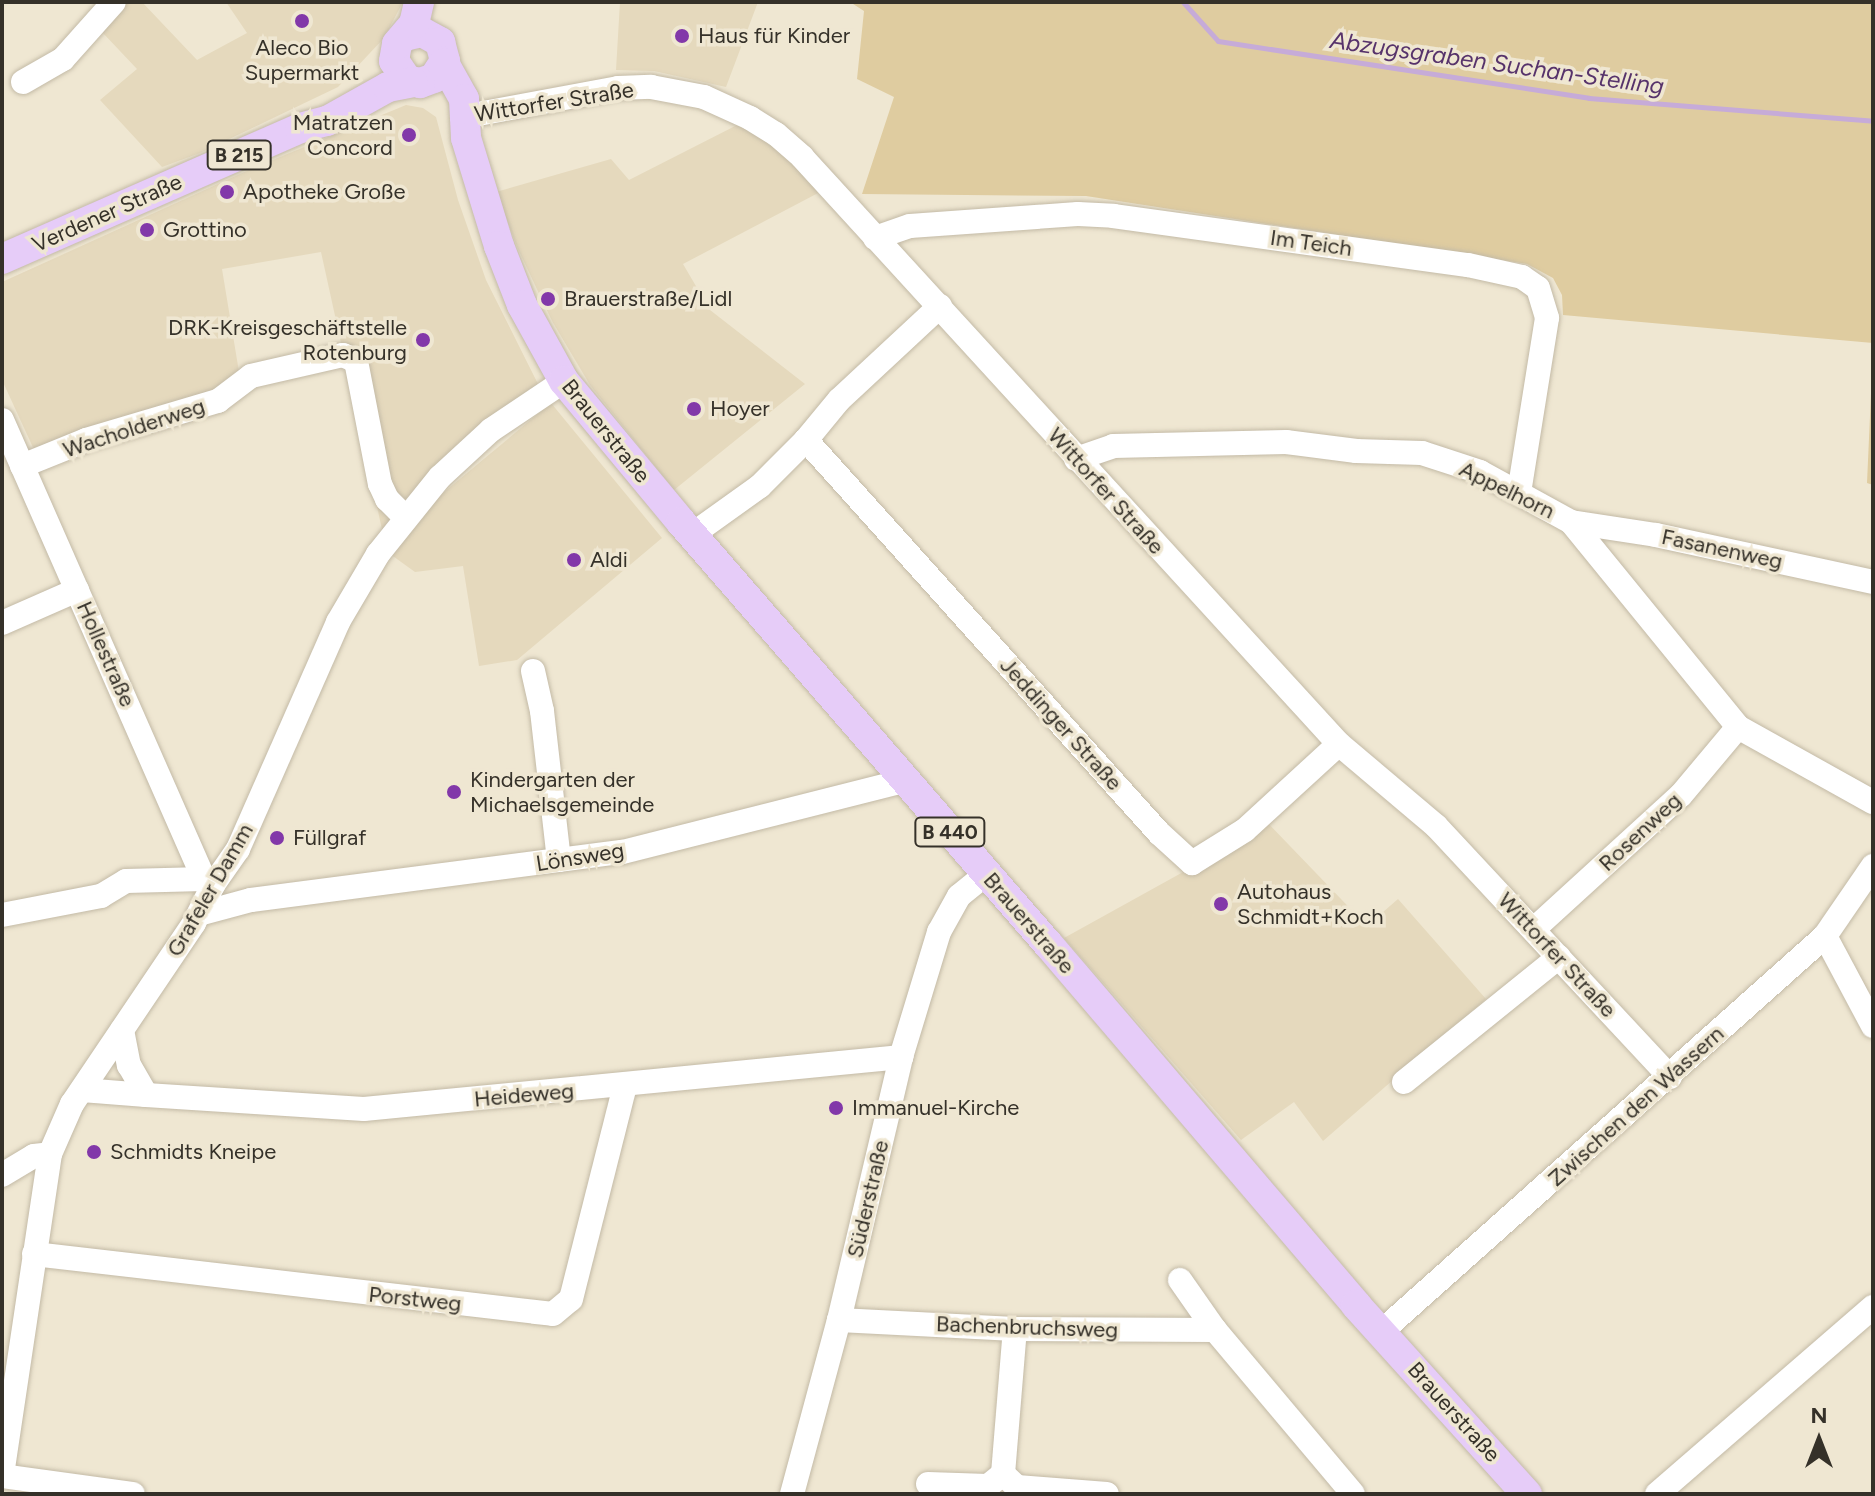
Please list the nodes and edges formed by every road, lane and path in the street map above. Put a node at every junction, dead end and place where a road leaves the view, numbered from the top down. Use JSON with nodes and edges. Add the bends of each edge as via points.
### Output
{"nodes":[{"id":1,"x":114,"y":2,"type":"edge"},
{"id":2,"x":419,"y":2,"type":"edge"},
{"id":3,"x":434,"y":2,"type":"edge"},
{"id":4,"x":399,"y":46,"type":"junction"},
{"id":5,"x":429,"y":67,"type":"junction"},
{"id":6,"x":23,"y":82,"type":"dead end"},
{"id":7,"x":462,"y":117,"type":"junction"},
{"id":8,"x":300,"y":128,"type":"junction"},
{"id":9,"x":875,"y":238,"type":"junction"},
{"id":10,"x":2,"y":259,"type":"edge"},
{"id":11,"x":940,"y":306,"type":"junction"},
{"id":12,"x":564,"y":381,"type":"junction"},
{"id":13,"x":2,"y":420,"type":"edge"},
{"id":14,"x":806,"y":440,"type":"junction"},
{"id":15,"x":1076,"y":459,"type":"junction"},
{"id":16,"x":22,"y":466,"type":"junction"},
{"id":17,"x":1519,"y":492,"type":"junction"},
{"id":18,"x":405,"y":517,"type":"junction"},
{"id":19,"x":1571,"y":522,"type":"junction"},
{"id":20,"x":693,"y":534,"type":"junction"},
{"id":21,"x":1873,"y":582,"type":"edge"},
{"id":22,"x":77,"y":590,"type":"junction"},
{"id":23,"x":2,"y":623,"type":"edge"},
{"id":24,"x":533,"y":671,"type":"dead end"},
{"id":25,"x":1738,"y":727,"type":"junction"},
{"id":26,"x":1339,"y":744,"type":"junction"},
{"id":27,"x":904,"y":781,"type":"junction"},
{"id":28,"x":1873,"y":802,"type":"edge"},
{"id":29,"x":559,"y":860,"type":"junction"},
{"id":30,"x":1873,"y":866,"type":"edge"},
{"id":31,"x":986,"y":874,"type":"junction"},
{"id":32,"x":214,"y":878,"type":"junction"},
{"id":33,"x":251,"y":900,"type":"junction"},
{"id":34,"x":199,"y":914,"type":"junction"},
{"id":35,"x":2,"y":915,"type":"edge"},
{"id":36,"x":1534,"y":929,"type":"junction"},
{"id":37,"x":1825,"y":936,"type":"junction"},
{"id":38,"x":1559,"y":957,"type":"junction"},
{"id":39,"x":1873,"y":1026,"type":"edge"},
{"id":40,"x":122,"y":1030,"type":"junction"},
{"id":41,"x":901,"y":1057,"type":"junction"},
{"id":42,"x":1670,"y":1077,"type":"junction"},
{"id":43,"x":1404,"y":1082,"type":"dead end"},
{"id":44,"x":625,"y":1085,"type":"junction"},
{"id":45,"x":82,"y":1090,"type":"junction"},
{"id":46,"x":146,"y":1095,"type":"junction"},
{"id":47,"x":50,"y":1154,"type":"junction"},
{"id":48,"x":2,"y":1175,"type":"edge"},
{"id":49,"x":34,"y":1254,"type":"junction"},
{"id":50,"x":1180,"y":1280,"type":"dead end"},
{"id":51,"x":1873,"y":1307,"type":"edge"},
{"id":52,"x":839,"y":1320,"type":"junction"},
{"id":53,"x":1015,"y":1329,"type":"junction"},
{"id":54,"x":1215,"y":1330,"type":"junction"},
{"id":55,"x":1382,"y":1331,"type":"junction"},
{"id":56,"x":3,"y":1467,"type":"edge"},
{"id":57,"x":1003,"y":1474,"type":"junction"},
{"id":58,"x":928,"y":1484,"type":"dead end"},
{"id":59,"x":1665,"y":1492,"type":"edge"},
{"id":60,"x":133,"y":1494,"type":"edge"},
{"id":61,"x":792,"y":1494,"type":"edge"},
{"id":62,"x":1107,"y":1494,"type":"edge"},
{"id":63,"x":1353,"y":1494,"type":"edge"},
{"id":64,"x":1527,"y":1494,"type":"edge"}],
"edges":[{"from":1,"to":6,"type":"street","via":[[63,59]]},
{"from":2,"to":4,"type":"main road","number":"B 215","via":[[414,24]]},
{"from":3,"to":5,"type":"main road"},
{"from":4,"to":5,"type":"main road","name":"Brauerstraße","via":[[399,73]]},
{"from":4,"to":5,"type":"main road","via":[[422,32]]},
{"from":4,"to":8,"type":"main road","name":"Verdener Straße","number":"B 215","via":[[379,74]]},
{"from":5,"to":7,"type":"main road","name":"Brauerstraße","number":"B 440","via":[[451,112]]},
{"from":5,"to":8,"type":"main road","name":"Verdener Straße","number":"B 215","via":[[327,121]]},
{"from":7,"to":9,"type":"street","name":"Wittorfer Straße","via":[[618,88],[651,87],[704,97],[776,134]]},
{"from":7,"to":12,"type":"main road","name":"Brauerstraße","number":"B 440","via":[[499,246],[522,305]]},
{"from":8,"to":10,"type":"main road","name":"Verdener Straße","number":"B 215"},
{"from":9,"to":11,"type":"street","name":"Wittorfer Straße"},
{"from":9,"to":17,"type":"street","name":"Im Teich","via":[[910,226],[1113,216],[1522,277],[1538,288],[1547,318]]},
{"from":11,"to":14,"type":"street","via":[[839,400]]},
{"from":11,"to":15,"type":"street","name":"Wittorfer Straße"},
{"from":12,"to":18,"type":"street","name":"Grafeler Damm","via":[[491,430]]},
{"from":12,"to":20,"type":"main road","name":"Brauerstraße","number":"B 440"},
{"from":13,"to":16,"type":"street","name":"Hollestraße"},
{"from":14,"to":20,"type":"street","via":[[760,486]]},
{"from":14,"to":26,"type":"street","name":"Jeddinger Straße","via":[[1159,833],[1192,863],[1245,830]]},
{"from":15,"to":17,"type":"street","name":"Appelhorn","via":[[1113,446],[1286,442],[1422,453],[1480,472]]},
{"from":15,"to":26,"type":"street","name":"Wittorfer Straße"},
{"from":16,"to":18,"type":"street","name":"Wacholderweg","via":[[86,440],[218,401],[251,376],[343,355],[356,361],[380,484]]},
{"from":16,"to":22,"type":"street","name":"Hollestraße"},
{"from":17,"to":19,"type":"street","name":"Appelhorn"},
{"from":18,"to":32,"type":"street","name":"Grafeler Damm","via":[[338,622],[238,849]]},
{"from":19,"to":21,"type":"street","name":"Fasanenweg"},
{"from":19,"to":25,"type":"street","name":"Appelhorn"},
{"from":20,"to":27,"type":"main road","name":"Brauerstraße","number":"B 440"},
{"from":22,"to":23,"type":"street"},
{"from":22,"to":32,"type":"street","name":"Hollestraße"},
{"from":24,"to":29,"type":"street"},
{"from":25,"to":28,"type":"street","name":"Appelhorn"},
{"from":25,"to":36,"type":"street","name":"Rosenweg","via":[[1681,795]]},
{"from":26,"to":36,"type":"street","name":"Wittorfer Straße","via":[[1436,826]]},
{"from":27,"to":29,"type":"street","name":"Lönsweg","via":[[623,852]]},
{"from":27,"to":31,"type":"main road","name":"Brauerstraße","number":"B 440"},
{"from":29,"to":33,"type":"street","name":"Lönsweg"},
{"from":30,"to":37,"type":"street","name":"Zwischen den Wassern"},
{"from":31,"to":41,"type":"street","name":"Süderstraße","via":[[959,896],[939,932]]},
{"from":31,"to":55,"type":"main road","name":"Brauerstraße","number":"B 440"},
{"from":32,"to":33,"type":"street","via":[[237,899]]},
{"from":32,"to":34,"type":"street","name":"Grafeler Damm"},
{"from":32,"to":35,"type":"street","via":[[126,881],[101,896]]},
{"from":33,"to":34,"type":"street","name":"Lönsweg"},
{"from":34,"to":40,"type":"street","name":"Grafeler Damm"},
{"from":36,"to":38,"type":"street","name":"Wittorfer Straße"},
{"from":37,"to":39,"type":"street"},
{"from":37,"to":42,"type":"street","name":"Zwischen den Wassern"},
{"from":38,"to":42,"type":"street","name":"Wittorfer Straße"},
{"from":38,"to":43,"type":"street"},
{"from":40,"to":45,"type":"street","name":"Grafeler Damm"},
{"from":40,"to":46,"type":"street","via":[[129,1065]]},
{"from":41,"to":44,"type":"street","name":"Heideweg"},
{"from":41,"to":52,"type":"street","name":"Süderstraße"},
{"from":42,"to":55,"type":"street","name":"Zwischen den Wassern"},
{"from":44,"to":46,"type":"street","name":"Heideweg","via":[[364,1109]]},
{"from":44,"to":49,"type":"street","name":"Porstweg","via":[[571,1299],[553,1314]]},
{"from":45,"to":46,"type":"street","name":"Heideweg"},
{"from":45,"to":47,"type":"street","name":"Grafeler Damm"},
{"from":47,"to":48,"type":"street","via":[[34,1156]]},
{"from":47,"to":49,"type":"street","name":"Grafeler Damm"},
{"from":49,"to":56,"type":"street","name":"Grafeler Damm"},
{"from":50,"to":54,"type":"street"},
{"from":51,"to":59,"type":"street"},
{"from":52,"to":53,"type":"street","name":"Bachenbruchsweg"},
{"from":52,"to":61,"type":"street","name":"Süderstraße"},
{"from":53,"to":54,"type":"street","name":"Bachenbruchsweg"},
{"from":53,"to":57,"type":"street"},
{"from":54,"to":63,"type":"street"},
{"from":55,"to":64,"type":"main road","name":"Brauerstraße","number":"B 440"},
{"from":56,"to":60,"type":"street"},
{"from":57,"to":58,"type":"street","via":[[988,1486]]},
{"from":57,"to":62,"type":"street","via":[[1017,1487]]}]}
